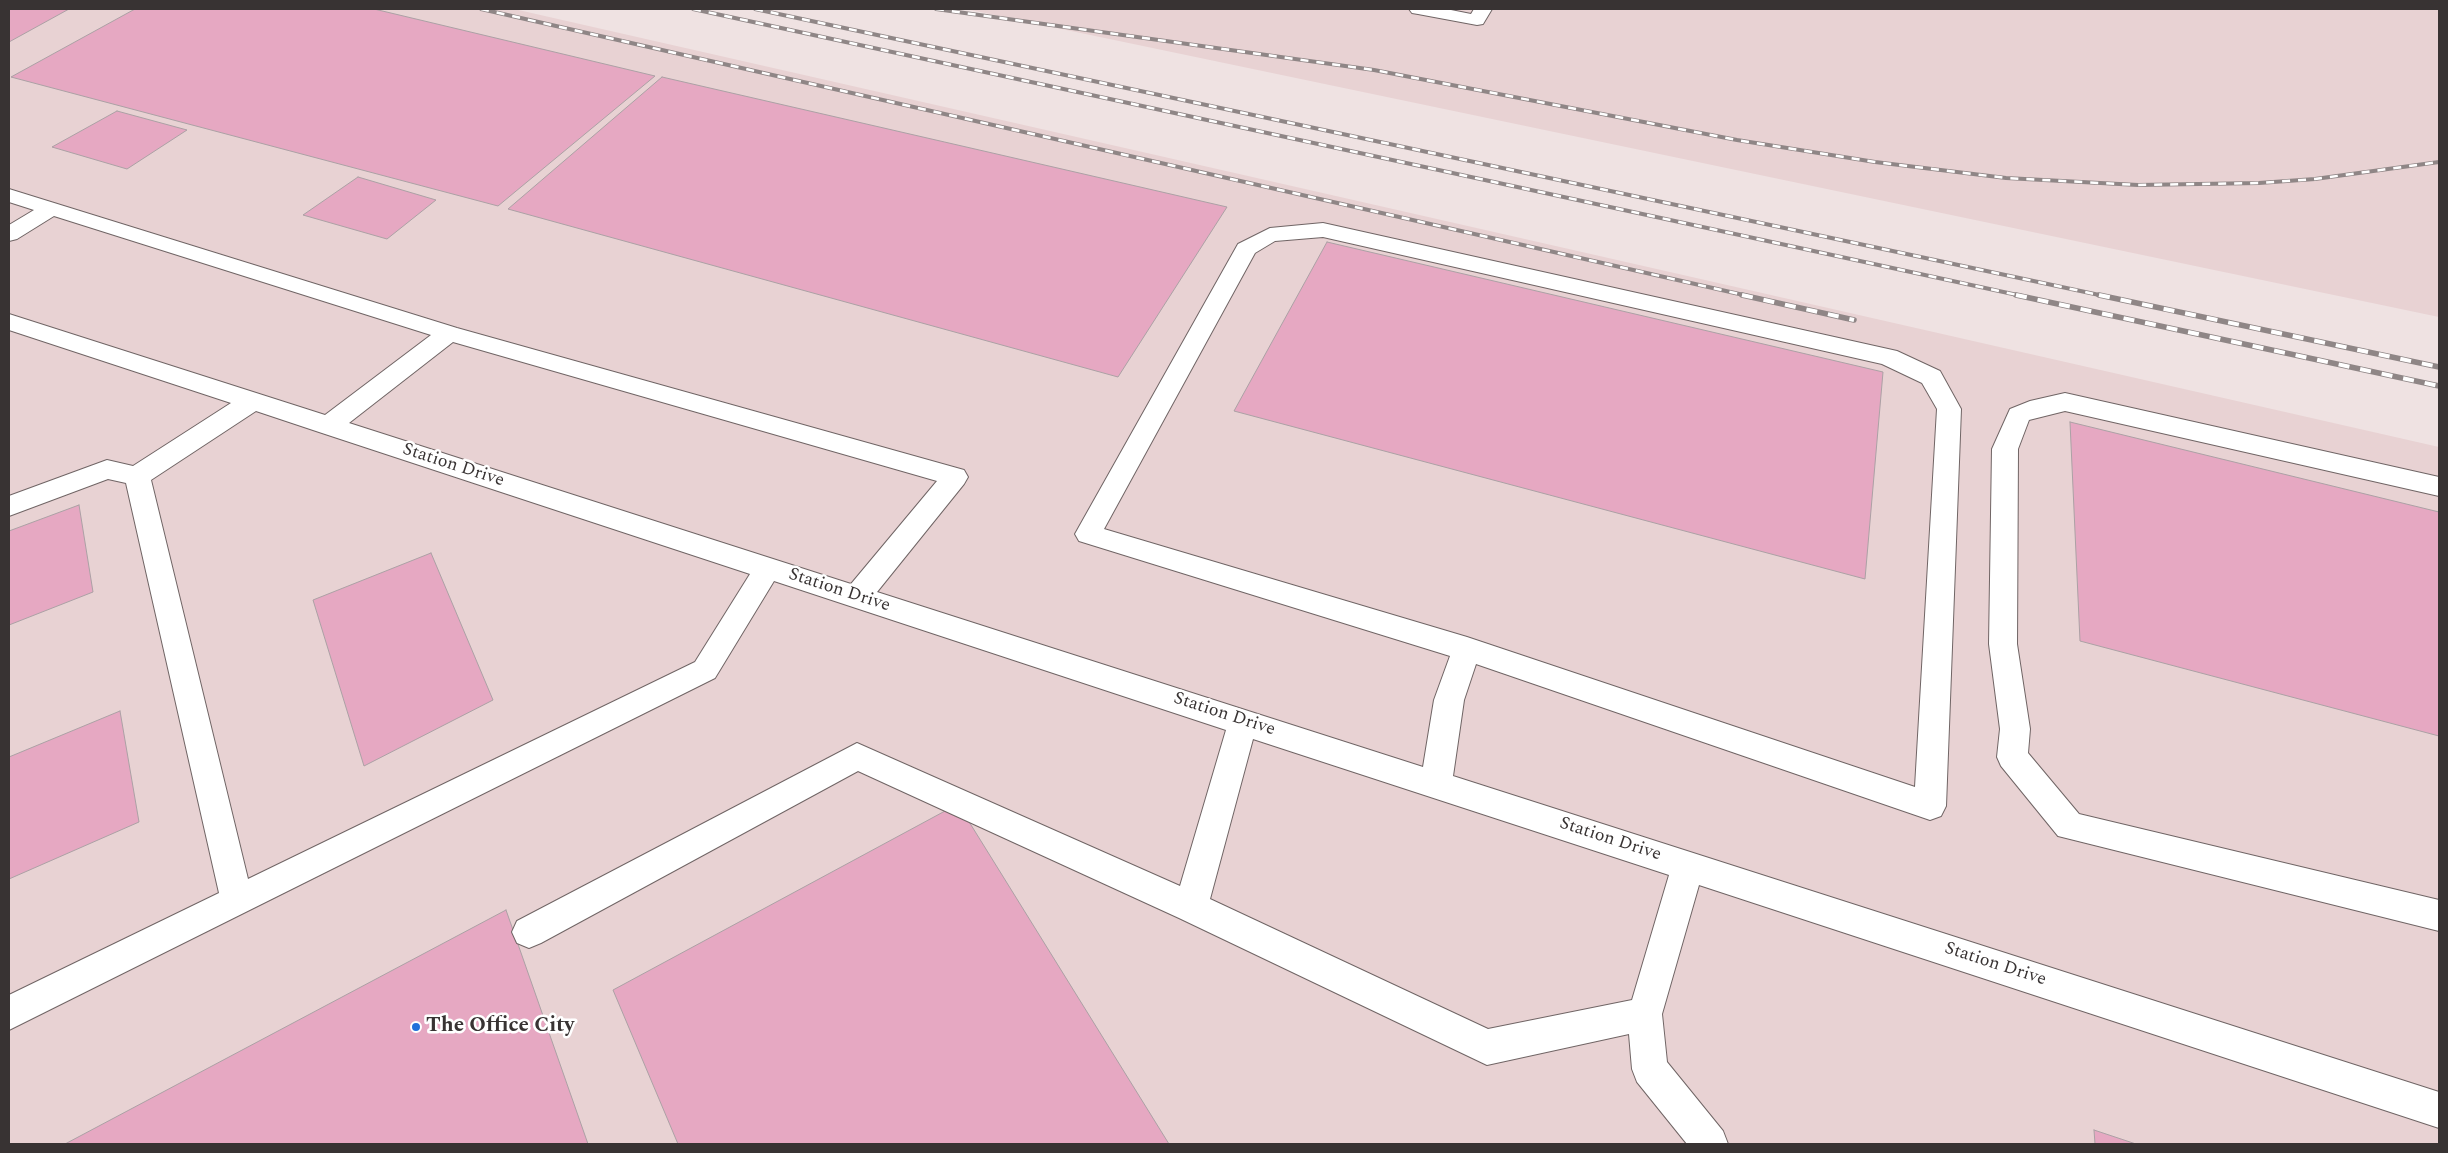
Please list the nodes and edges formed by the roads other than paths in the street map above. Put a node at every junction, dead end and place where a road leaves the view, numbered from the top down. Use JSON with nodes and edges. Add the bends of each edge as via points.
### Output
{"nodes":[{"id":1,"x":1418,"y":9,"type":"edge"},
{"id":2,"x":1483,"y":9,"type":"edge"},
{"id":3,"x":9,"y":195,"type":"edge"},
{"id":4,"x":53,"y":208,"type":"junction"},
{"id":5,"x":9,"y":234,"type":"edge"},
{"id":6,"x":9,"y":322,"type":"edge"},
{"id":7,"x":449,"y":333,"type":"junction"},
{"id":8,"x":253,"y":401,"type":"junction"},
{"id":9,"x":328,"y":426,"type":"junction"},
{"id":10,"x":137,"y":476,"type":"junction"},
{"id":11,"x":2439,"y":486,"type":"edge"},
{"id":12,"x":9,"y":506,"type":"edge"},
{"id":13,"x":768,"y":568,"type":"junction"},
{"id":14,"x":857,"y":596,"type":"junction"},
{"id":15,"x":1467,"y":649,"type":"junction"},
{"id":16,"x":1243,"y":721,"type":"junction"},
{"id":17,"x":1436,"y":784,"type":"junction"},
{"id":18,"x":1688,"y":865,"type":"junction"},
{"id":19,"x":236,"y":901,"type":"junction"},
{"id":20,"x":1191,"y":907,"type":"junction"},
{"id":21,"x":2439,"y":916,"type":"edge"},
{"id":22,"x":529,"y":932,"type":"dead end"},
{"id":23,"x":9,"y":1013,"type":"edge"},
{"id":24,"x":1645,"y":1014,"type":"junction"},
{"id":25,"x":2439,"y":1110,"type":"edge"},
{"id":26,"x":1710,"y":1144,"type":"edge"}],
"edges":[{"from":1,"to":2,"type":"street","via":[[1477,20]]},
{"from":3,"to":4,"type":"street"},
{"from":4,"to":5,"type":"street"},
{"from":4,"to":7,"type":"street"},
{"from":6,"to":8,"type":"street","name":"Station Drive"},
{"from":7,"to":9,"type":"street"},
{"from":7,"to":14,"type":"street","via":[[955,477]]},
{"from":8,"to":9,"type":"street","name":"Station Drive"},
{"from":8,"to":10,"type":"street"},
{"from":9,"to":13,"type":"street","name":"Station Drive"},
{"from":10,"to":12,"type":"street","via":[[107,469]]},
{"from":10,"to":19,"type":"street"},
{"from":11,"to":21,"type":"street","via":[[2065,402],[2030,410],[2019,415],[2006,449],[2003,644],[2015,729],[2012,757],[2069,826]]},
{"from":13,"to":14,"type":"street","name":"Station Drive"},
{"from":13,"to":19,"type":"street","via":[[705,670]]},
{"from":14,"to":16,"type":"street","name":"Station Drive"},
{"from":15,"to":15,"type":"street","via":[[1088,534],[1246,249],[1270,235],[1323,230],[1889,358],[1931,377],[1949,410],[1930,806]]},
{"from":15,"to":17,"type":"street","via":[[1449,700]]},
{"from":16,"to":17,"type":"street","name":"Station Drive"},
{"from":16,"to":20,"type":"street"},
{"from":17,"to":18,"type":"street","name":"Station Drive"},
{"from":18,"to":24,"type":"street"},
{"from":18,"to":25,"type":"street","name":"Station Drive"},
{"from":19,"to":23,"type":"street"},
{"from":20,"to":22,"type":"street","via":[[857,756]]},
{"from":20,"to":24,"type":"street","via":[[1487,1047]]},
{"from":24,"to":26,"type":"street","via":[[1650,1069]]}]}
